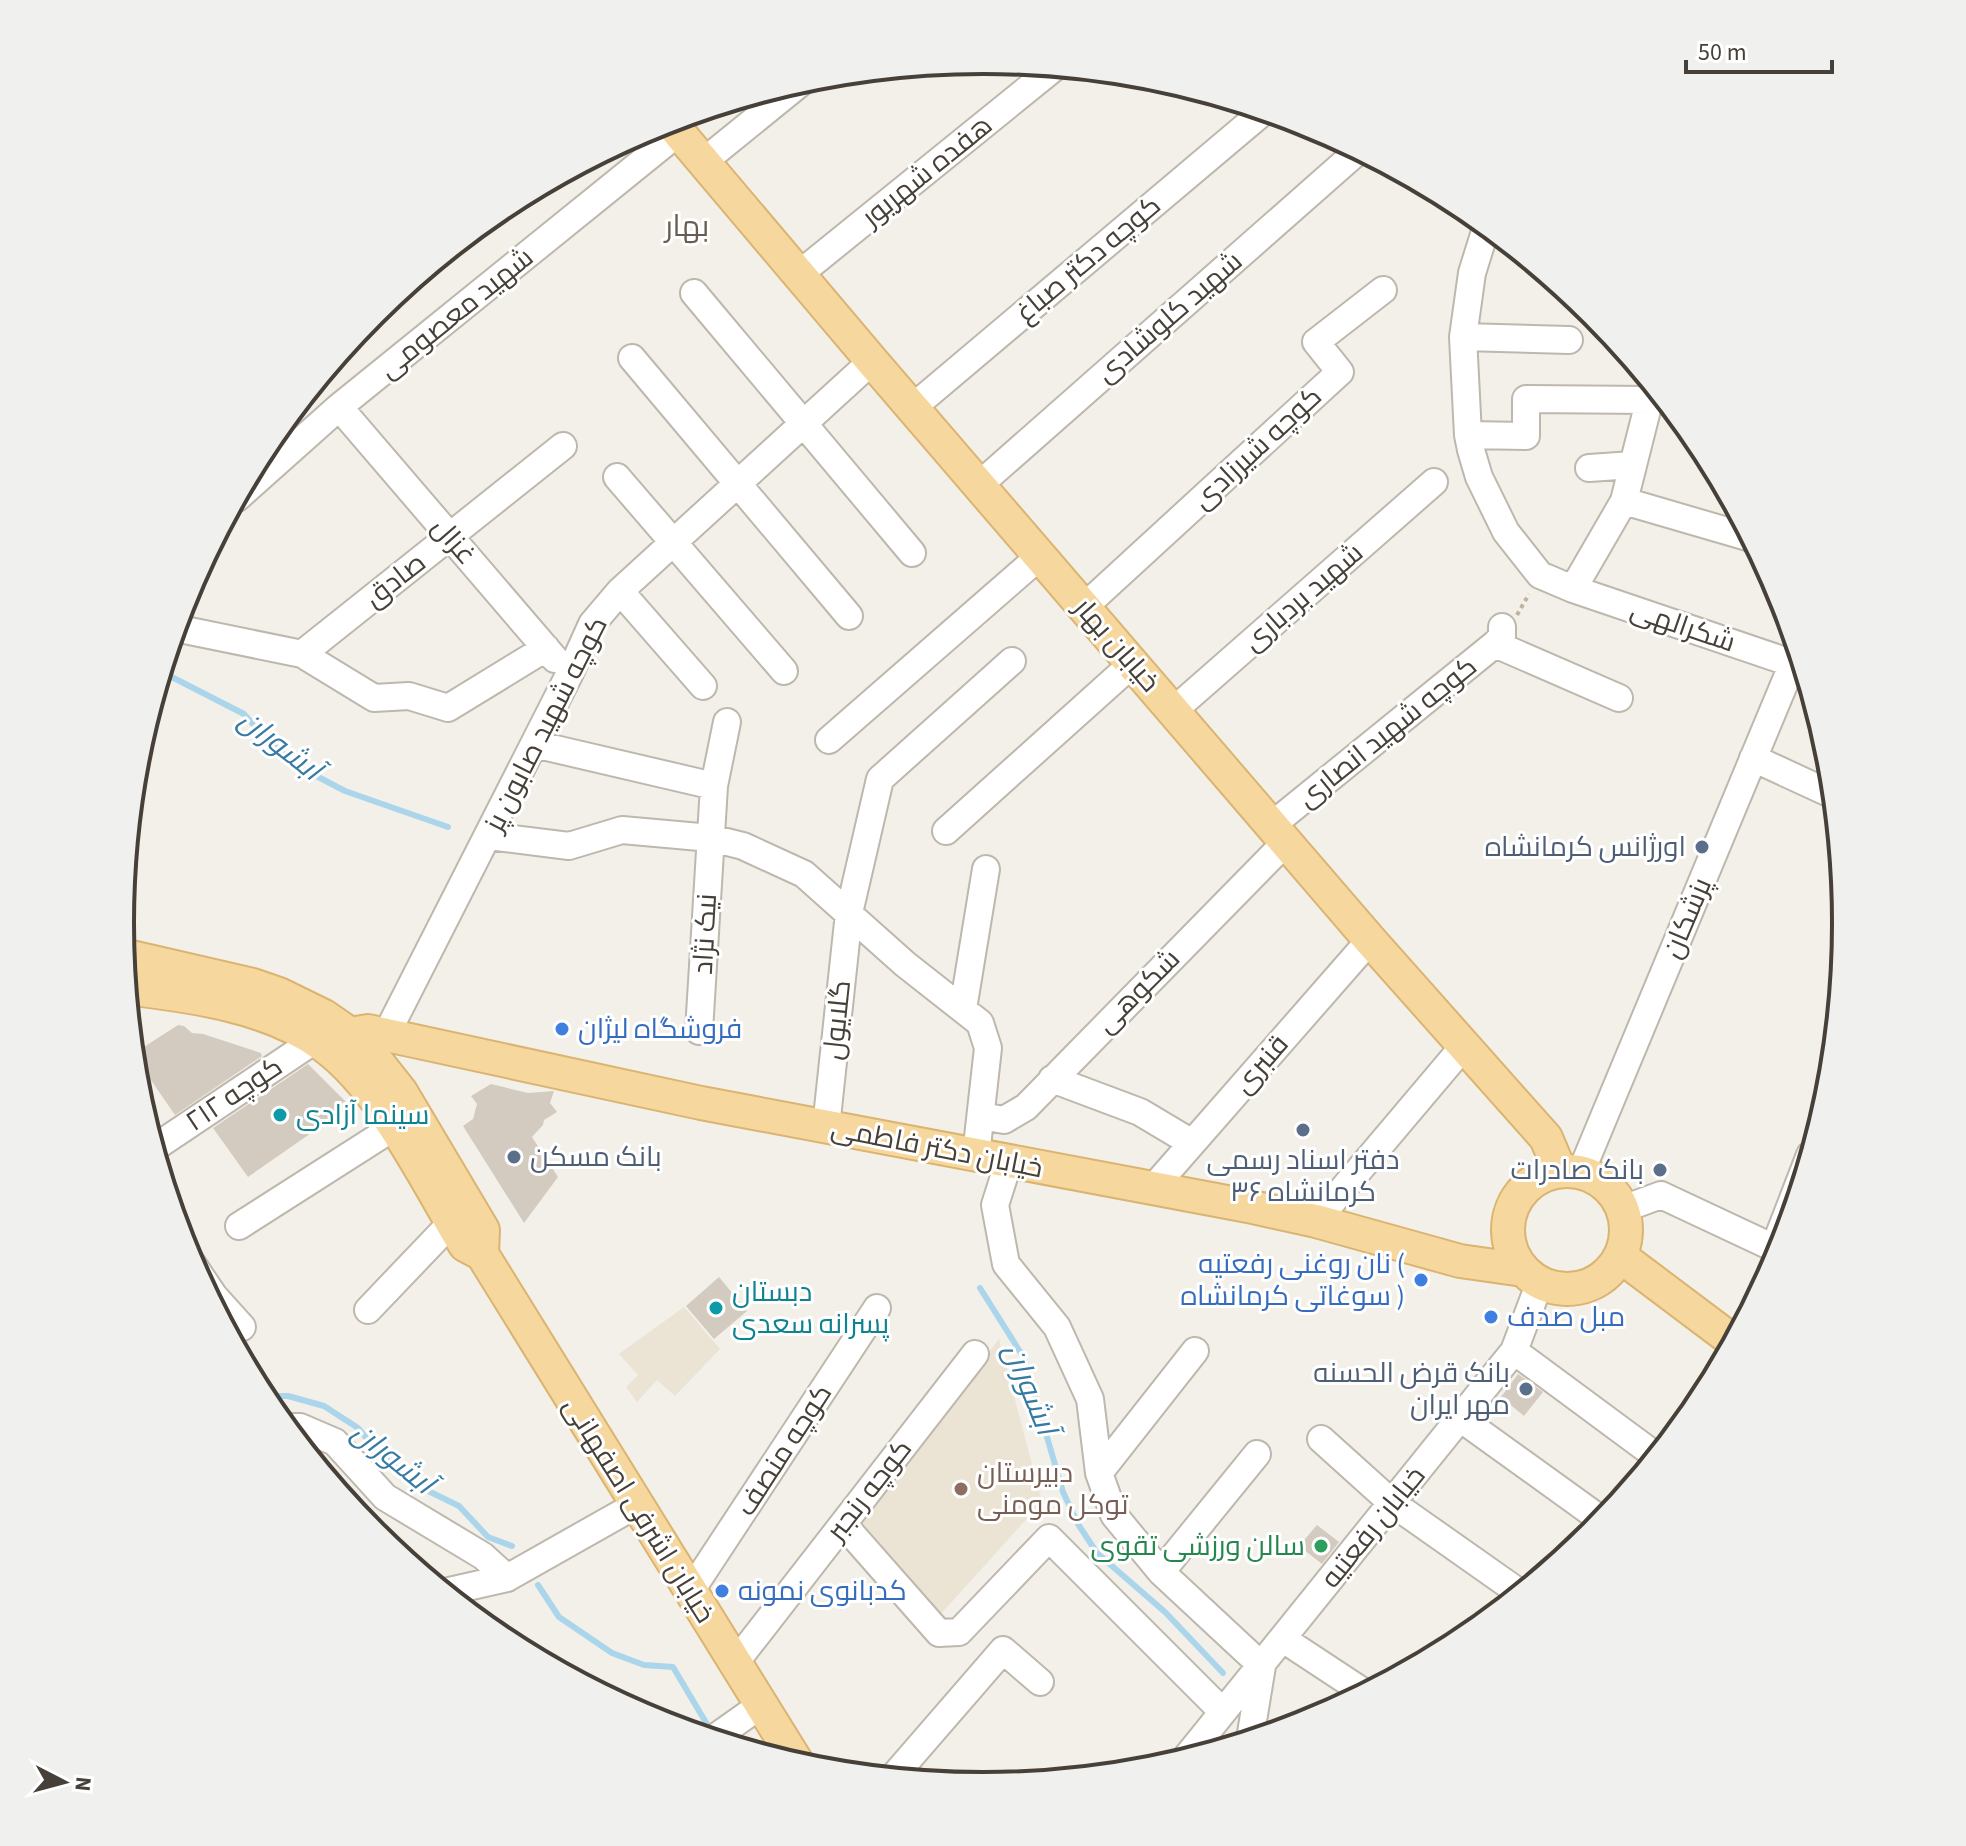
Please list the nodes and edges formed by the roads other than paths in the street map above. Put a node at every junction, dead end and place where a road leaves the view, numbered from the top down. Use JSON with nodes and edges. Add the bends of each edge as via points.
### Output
{"nodes":[{"id":1,"x":1043,"y":76,"type":"edge"},
{"id":2,"x":781,"y":99,"type":"edge"},
{"id":3,"x":1255,"y":119,"type":"edge"},
{"id":4,"x":678,"y":131,"type":"edge"},
{"id":5,"x":661,"y":138,"type":"edge"},
{"id":6,"x":1350,"y":158,"type":"edge"},
{"id":7,"x":703,"y":162,"type":"junction"},
{"id":8,"x":1483,"y":237,"type":"edge"},
{"id":9,"x":798,"y":275,"type":"junction"},
{"id":10,"x":1383,"y":290,"type":"dead end"},
{"id":11,"x":694,"y":293,"type":"dead end"},
{"id":12,"x":1463,"y":337,"type":"junction"},
{"id":13,"x":1569,"y":340,"type":"dead end"},
{"id":14,"x":632,"y":358,"type":"dead end"},
{"id":15,"x":872,"y":361,"type":"junction"},
{"id":16,"x":1646,"y":393,"type":"edge"},
{"id":17,"x":1650,"y":397,"type":"edge"},
{"id":18,"x":339,"y":407,"type":"junction"},
{"id":19,"x":912,"y":408,"type":"junction"},
{"id":20,"x":804,"y":422,"type":"junction"},
{"id":21,"x":1468,"y":435,"type":"junction"},
{"id":22,"x":563,"y":446,"type":"dead end"},
{"id":23,"x":1633,"y":465,"type":"junction"},
{"id":24,"x":1589,"y":468,"type":"dead end"},
{"id":25,"x":261,"y":476,"type":"edge"},
{"id":26,"x":617,"y":477,"type":"dead end"},
{"id":27,"x":738,"y":482,"type":"junction"},
{"id":28,"x":1434,"y":482,"type":"dead end"},
{"id":29,"x":979,"y":485,"type":"junction"},
{"id":30,"x":1624,"y":501,"type":"junction"},
{"id":31,"x":1737,"y":534,"type":"edge"},
{"id":32,"x":450,"y":536,"type":"junction"},
{"id":33,"x":673,"y":542,"type":"junction"},
{"id":34,"x":912,"y":553,"type":"dead end"},
{"id":35,"x":1040,"y":556,"type":"junction"},
{"id":36,"x":1573,"y":589,"type":"junction"},
{"id":37,"x":620,"y":591,"type":"junction"},
{"id":38,"x":1084,"y":607,"type":"junction"},
{"id":39,"x":849,"y":616,"type":"dead end"},
{"id":40,"x":187,"y":630,"type":"edge"},
{"id":41,"x":546,"y":648,"type":"junction"},
{"id":42,"x":302,"y":654,"type":"junction"},
{"id":43,"x":1012,"y":661,"type":"dead end"},
{"id":44,"x":1791,"y":663,"type":"edge"},
{"id":45,"x":1132,"y":664,"type":"junction"},
{"id":46,"x":784,"y":671,"type":"dead end"},
{"id":47,"x":1794,"y":673,"type":"edge"},
{"id":48,"x":569,"y":675,"type":"junction"},
{"id":49,"x":703,"y":686,"type":"dead end"},
{"id":50,"x":1619,"y":698,"type":"dead end"},
{"id":51,"x":1173,"y":711,"type":"junction"},
{"id":52,"x":727,"y":722,"type":"dead end"},
{"id":53,"x":829,"y":740,"type":"dead end"},
{"id":54,"x":534,"y":744,"type":"junction"},
{"id":55,"x":1753,"y":758,"type":"junction"},
{"id":56,"x":714,"y":786,"type":"junction"},
{"id":57,"x":1821,"y":790,"type":"edge"},
{"id":58,"x":946,"y":831,"type":"dead end"},
{"id":59,"x":1279,"y":834,"type":"junction"},
{"id":60,"x":488,"y":836,"type":"junction"},
{"id":61,"x":711,"y":838,"type":"junction"},
{"id":62,"x":986,"y":869,"type":"dead end"},
{"id":63,"x":849,"y":913,"type":"junction"},
{"id":64,"x":1370,"y":940,"type":"junction"},
{"id":65,"x":135,"y":958,"type":"edge"},
{"id":66,"x":137,"y":989,"type":"edge"},
{"id":67,"x":963,"y":1009,"type":"junction"},
{"id":68,"x":699,"y":1031,"type":"dead end"},
{"id":69,"x":350,"y":1034,"type":"junction"},
{"id":70,"x":386,"y":1035,"type":"junction"},
{"id":71,"x":315,"y":1040,"type":"junction"},
{"id":72,"x":443,"y":1047,"type":"junction"},
{"id":73,"x":1463,"y":1047,"type":"junction"},
{"id":74,"x":1052,"y":1079,"type":"junction"},
{"id":75,"x":981,"y":1116,"type":"junction"},
{"id":76,"x":402,"y":1118,"type":"junction"},
{"id":77,"x":826,"y":1127,"type":"junction"},
{"id":78,"x":163,"y":1142,"type":"edge"},
{"id":79,"x":1192,"y":1143,"type":"junction"},
{"id":80,"x":976,"y":1155,"type":"junction"},
{"id":81,"x":1009,"y":1161,"type":"junction"},
{"id":82,"x":1571,"y":1172,"type":"junction"},
{"id":83,"x":1153,"y":1188,"type":"junction"},
{"id":84,"x":1623,"y":1209,"type":"junction"},
{"id":85,"x":1316,"y":1221,"type":"junction"},
{"id":86,"x":452,"y":1222,"type":"junction"},
{"id":87,"x":239,"y":1226,"type":"dead end"},
{"id":88,"x":1768,"y":1245,"type":"edge"},
{"id":89,"x":482,"y":1254,"type":"junction"},
{"id":90,"x":1620,"y":1256,"type":"junction"},
{"id":91,"x":1532,"y":1276,"type":"junction"},
{"id":92,"x":877,"y":1308,"type":"dead end"},
{"id":93,"x":368,"y":1310,"type":"dead end"},
{"id":94,"x":230,"y":1314,"type":"edge"},
{"id":95,"x":242,"y":1327,"type":"dead end"},
{"id":96,"x":1725,"y":1335,"type":"edge"},
{"id":97,"x":1195,"y":1351,"type":"dead end"},
{"id":98,"x":1514,"y":1351,"type":"junction"},
{"id":99,"x":975,"y":1354,"type":"dead end"},
{"id":100,"x":1460,"y":1418,"type":"junction"},
{"id":101,"x":300,"y":1427,"type":"edge"},
{"id":102,"x":1321,"y":1439,"type":"dead end"},
{"id":103,"x":1648,"y":1450,"type":"edge"},
{"id":104,"x":1257,"y":1454,"type":"dead end"},
{"id":105,"x":1099,"y":1473,"type":"junction"},
{"id":106,"x":1392,"y":1503,"type":"junction"},
{"id":107,"x":636,"y":1505,"type":"junction"},
{"id":108,"x":1592,"y":1513,"type":"edge"},
{"id":109,"x":843,"y":1524,"type":"junction"},
{"id":110,"x":1161,"y":1572,"type":"junction"},
{"id":111,"x":507,"y":1578,"type":"junction"},
{"id":112,"x":1512,"y":1587,"type":"edge"},
{"id":113,"x":457,"y":1589,"type":"edge"},
{"id":114,"x":690,"y":1592,"type":"junction"},
{"id":115,"x":1283,"y":1639,"type":"junction"},
{"id":116,"x":735,"y":1663,"type":"junction"},
{"id":117,"x":1262,"y":1666,"type":"junction"},
{"id":118,"x":1040,"y":1682,"type":"dead end"},
{"id":119,"x":1354,"y":1686,"type":"edge"},
{"id":120,"x":761,"y":1705,"type":"junction"},
{"id":121,"x":1223,"y":1712,"type":"junction"},
{"id":122,"x":1252,"y":1728,"type":"edge"},
{"id":123,"x":724,"y":1731,"type":"edge"},
{"id":124,"x":1197,"y":1745,"type":"edge"},
{"id":125,"x":789,"y":1749,"type":"edge"},
{"id":126,"x":901,"y":1768,"type":"edge"}],
"edges":[{"from":1,"to":9,"type":"street","name":"هفده شهریور"},
{"from":2,"to":7,"type":"street"},
{"from":3,"to":19,"type":"street","name":"کوچه دکتر صباغ"},
{"from":4,"to":7,"type":"main road","name":"خیابان بهار"},
{"from":5,"to":18,"type":"street","name":"شهید معصومی"},
{"from":6,"to":29,"type":"street","name":"شهید کلوشادی"},
{"from":7,"to":9,"type":"main road","name":"خیابان بهار"},
{"from":8,"to":12,"type":"street"},
{"from":9,"to":15,"type":"main road","name":"خیابان بهار"},
{"from":10,"to":38,"type":"street","name":"کوچه شیرزادی","via":[[1316,342],[1340,372]]},
{"from":11,"to":20,"type":"street"},
{"from":12,"to":13,"type":"street"},
{"from":12,"to":21,"type":"street"},
{"from":14,"to":27,"type":"street"},
{"from":15,"to":19,"type":"main road","name":"خیابان بهار"},
{"from":15,"to":20,"type":"street","name":"کوچه شهید صابون پز"},
{"from":16,"to":21,"type":"street","via":[[1526,399],[1526,436]]},
{"from":17,"to":23,"type":"street"},
{"from":18,"to":25,"type":"street","name":"شهید معصومی"},
{"from":18,"to":32,"type":"street","name":"غزال"},
{"from":19,"to":29,"type":"main road","name":"خیابان بهار"},
{"from":20,"to":27,"type":"street","name":"کوچه شهید صابون پز"},
{"from":20,"to":34,"type":"street"},
{"from":21,"to":36,"type":"street","name":"شکرالهی","via":[[1479,477],[1506,532],[1540,575]]},
{"from":22,"to":32,"type":"street","name":"صادق"},
{"from":23,"to":24,"type":"street"},
{"from":23,"to":30,"type":"street"},
{"from":26,"to":33,"type":"street"},
{"from":27,"to":33,"type":"street","name":"کوچه شهید صابون پز"},
{"from":27,"to":39,"type":"street"},
{"from":28,"to":51,"type":"street","name":"شهید بردباری"},
{"from":29,"to":35,"type":"main road","name":"خیابان بهار"},
{"from":30,"to":31,"type":"street"},
{"from":30,"to":36,"type":"street"},
{"from":32,"to":41,"type":"street","name":"غزال"},
{"from":32,"to":42,"type":"street","name":"صادق"},
{"from":33,"to":37,"type":"street","name":"کوچه شهید صابون پز"},
{"from":33,"to":46,"type":"street"},
{"from":35,"to":38,"type":"main road","name":"خیابان بهار"},
{"from":35,"to":53,"type":"street"},
{"from":36,"to":44,"type":"street","name":"شکرالهی"},
{"from":37,"to":48,"type":"street","name":"کوچه شهید صابون پز","via":[[592,624]]},
{"from":37,"to":49,"type":"street"},
{"from":38,"to":45,"type":"main road","name":"خیابان بهار"},
{"from":40,"to":42,"type":"street"},
{"from":41,"to":42,"type":"street","via":[[448,708],[409,696],[374,698]]},
{"from":41,"to":48,"type":"street","name":"غزال"},
{"from":43,"to":63,"type":"street","name":"گلایول","via":[[880,779]]},
{"from":45,"to":51,"type":"main road","name":"خیابان بهار"},
{"from":45,"to":58,"type":"street"},
{"from":47,"to":55,"type":"street","name":"پزشکان"},
{"from":48,"to":54,"type":"street","name":"کوچه شهید صابون پز"},
{"from":50,"to":59,"type":"street","name":"کوچه شهید انصاری","via":[[1500,636]]},
{"from":51,"to":59,"type":"main road","name":"خیابان بهار"},
{"from":52,"to":56,"type":"street","name":"نیک نژاد"},
{"from":54,"to":56,"type":"street"},
{"from":54,"to":60,"type":"street","name":"کوچه شهید صابون پز"},
{"from":55,"to":57,"type":"street"},
{"from":55,"to":82,"type":"street","name":"پزشکان"},
{"from":56,"to":61,"type":"street","name":"نیک نژاد"},
{"from":59,"to":64,"type":"main road","name":"خیابان بهار"},
{"from":59,"to":74,"type":"street","name":"شکوهی"},
{"from":60,"to":61,"type":"street","via":[[569,846],[622,830]]},
{"from":60,"to":70,"type":"street","name":"کوچه شهید صابون پز"},
{"from":61,"to":63,"type":"street","via":[[743,846],[804,874]]},
{"from":61,"to":68,"type":"street","name":"نیک نژاد"},
{"from":62,"to":67,"type":"street"},
{"from":63,"to":67,"type":"street"},
{"from":63,"to":77,"type":"street","name":"گلایول"},
{"from":64,"to":73,"type":"main road","name":"خیابان بهار"},
{"from":64,"to":79,"type":"street","name":"قنبری"},
{"from":65,"to":69,"type":"main road","name":"خیابان اشرفی اصفهانی","via":[[279,994]]},
{"from":66,"to":71,"type":"main road","name":"خیابان اشرفی اصفهانی","via":[[224,1005]]},
{"from":67,"to":75,"type":"street","via":[[980,1023],[988,1048]]},
{"from":69,"to":70,"type":"main road","name":"خیابان دکتر فاطمی"},
{"from":69,"to":76,"type":"main road","name":"خیابان اشرفی اصفهانی","via":[[371,1054]]},
{"from":70,"to":72,"type":"main road","name":"خیابان دکتر فاطمی"},
{"from":71,"to":76,"type":"main road","name":"خیابان اشرفی اصفهانی"},
{"from":71,"to":78,"type":"street","name":"کوچه ۲۱۲"},
{"from":72,"to":76,"type":"main road","via":[[414,1067]]},
{"from":72,"to":77,"type":"main road","name":"خیابان دکتر فاطمی"},
{"from":73,"to":82,"type":"main road","name":"خیابان بهار"},
{"from":73,"to":85,"type":"street"},
{"from":74,"to":75,"type":"street","name":"شکوهی","via":[[1026,1107],[1004,1120]]},
{"from":74,"to":79,"type":"street","via":[[1140,1112]]},
{"from":75,"to":80,"type":"street"},
{"from":76,"to":86,"type":"main road","name":"خیابان اشرفی اصفهانی"},
{"from":76,"to":87,"type":"street"},
{"from":76,"to":89,"type":"main road","name":"خیابان اشرفی اصفهانی","via":[[483,1230]]},
{"from":77,"to":80,"type":"main road","name":"خیابان دکتر فاطمی"},
{"from":79,"to":83,"type":"street","name":"قنبری"},
{"from":80,"to":81,"type":"main road","name":"خیابان دکتر فاطمی"},
{"from":81,"to":83,"type":"main road","name":"خیابان دکتر فاطمی"},
{"from":81,"to":105,"type":"street","via":[[995,1205],[1006,1264],[1057,1327],[1090,1399]]},
{"from":82,"to":84,"type":"main road","via":[[1598,1179]]},
{"from":82,"to":91,"type":"main road","via":[[1547,1174],[1527,1187],[1511,1212],[1512,1252]]},
{"from":83,"to":85,"type":"main road","name":"خیابان دکتر فاطمی"},
{"from":84,"to":88,"type":"street","via":[[1661,1195]]},
{"from":84,"to":90,"type":"main road","via":[[1626,1225]]},
{"from":85,"to":91,"type":"main road","name":"خیابان دکتر فاطمی"},
{"from":86,"to":89,"type":"main road","name":"خیابان اشرفی اصفهانی","via":[[465,1245]]},
{"from":86,"to":93,"type":"street"},
{"from":89,"to":107,"type":"main road","name":"خیابان اشرفی اصفهانی"},
{"from":90,"to":91,"type":"main road","via":[[1600,1279],[1586,1286],[1555,1288]]},
{"from":90,"to":96,"type":"main road"},
{"from":91,"to":98,"type":"street","name":"خیابان رفعتیه"},
{"from":92,"to":114,"type":"street","name":"کوچه منصف"},
{"from":94,"to":95,"type":"street"},
{"from":97,"to":105,"type":"street"},
{"from":98,"to":100,"type":"street","name":"خیابان رفعتیه"},
{"from":98,"to":103,"type":"street"},
{"from":99,"to":109,"type":"street","name":"کوچه رنجبر"},
{"from":100,"to":106,"type":"street","name":"خیابان رفعتیه"},
{"from":100,"to":108,"type":"street"},
{"from":101,"to":111,"type":"street","via":[[335,1442],[385,1497],[483,1556]]},
{"from":102,"to":106,"type":"street"},
{"from":104,"to":110,"type":"street"},
{"from":105,"to":110,"type":"street","via":[[1114,1515]]},
{"from":106,"to":112,"type":"street"},
{"from":106,"to":115,"type":"street","name":"خیابان رفعتیه"},
{"from":107,"to":111,"type":"street"},
{"from":107,"to":114,"type":"main road","name":"خیابان اشرفی اصفهانی"},
{"from":109,"to":116,"type":"street","name":"کوچه رنجبر"},
{"from":109,"to":121,"type":"street","via":[[939,1633],[959,1632],[1049,1538]]},
{"from":110,"to":117,"type":"street"},
{"from":111,"to":113,"type":"street"},
{"from":114,"to":116,"type":"main road","name":"خیابان اشرفی اصفهانی"},
{"from":115,"to":117,"type":"street","name":"خیابان رفعتیه"},
{"from":115,"to":119,"type":"street"},
{"from":116,"to":120,"type":"main road","name":"خیابان اشرفی اصفهانی"},
{"from":117,"to":121,"type":"street","name":"خیابان رفعتیه"},
{"from":117,"to":122,"type":"street"},
{"from":118,"to":126,"type":"street","via":[[1003,1650]]},
{"from":120,"to":123,"type":"street"},
{"from":120,"to":125,"type":"main road","name":"خیابان اشرفی اصفهانی"},
{"from":121,"to":124,"type":"street","name":"خیابان رفعتیه"}]}
